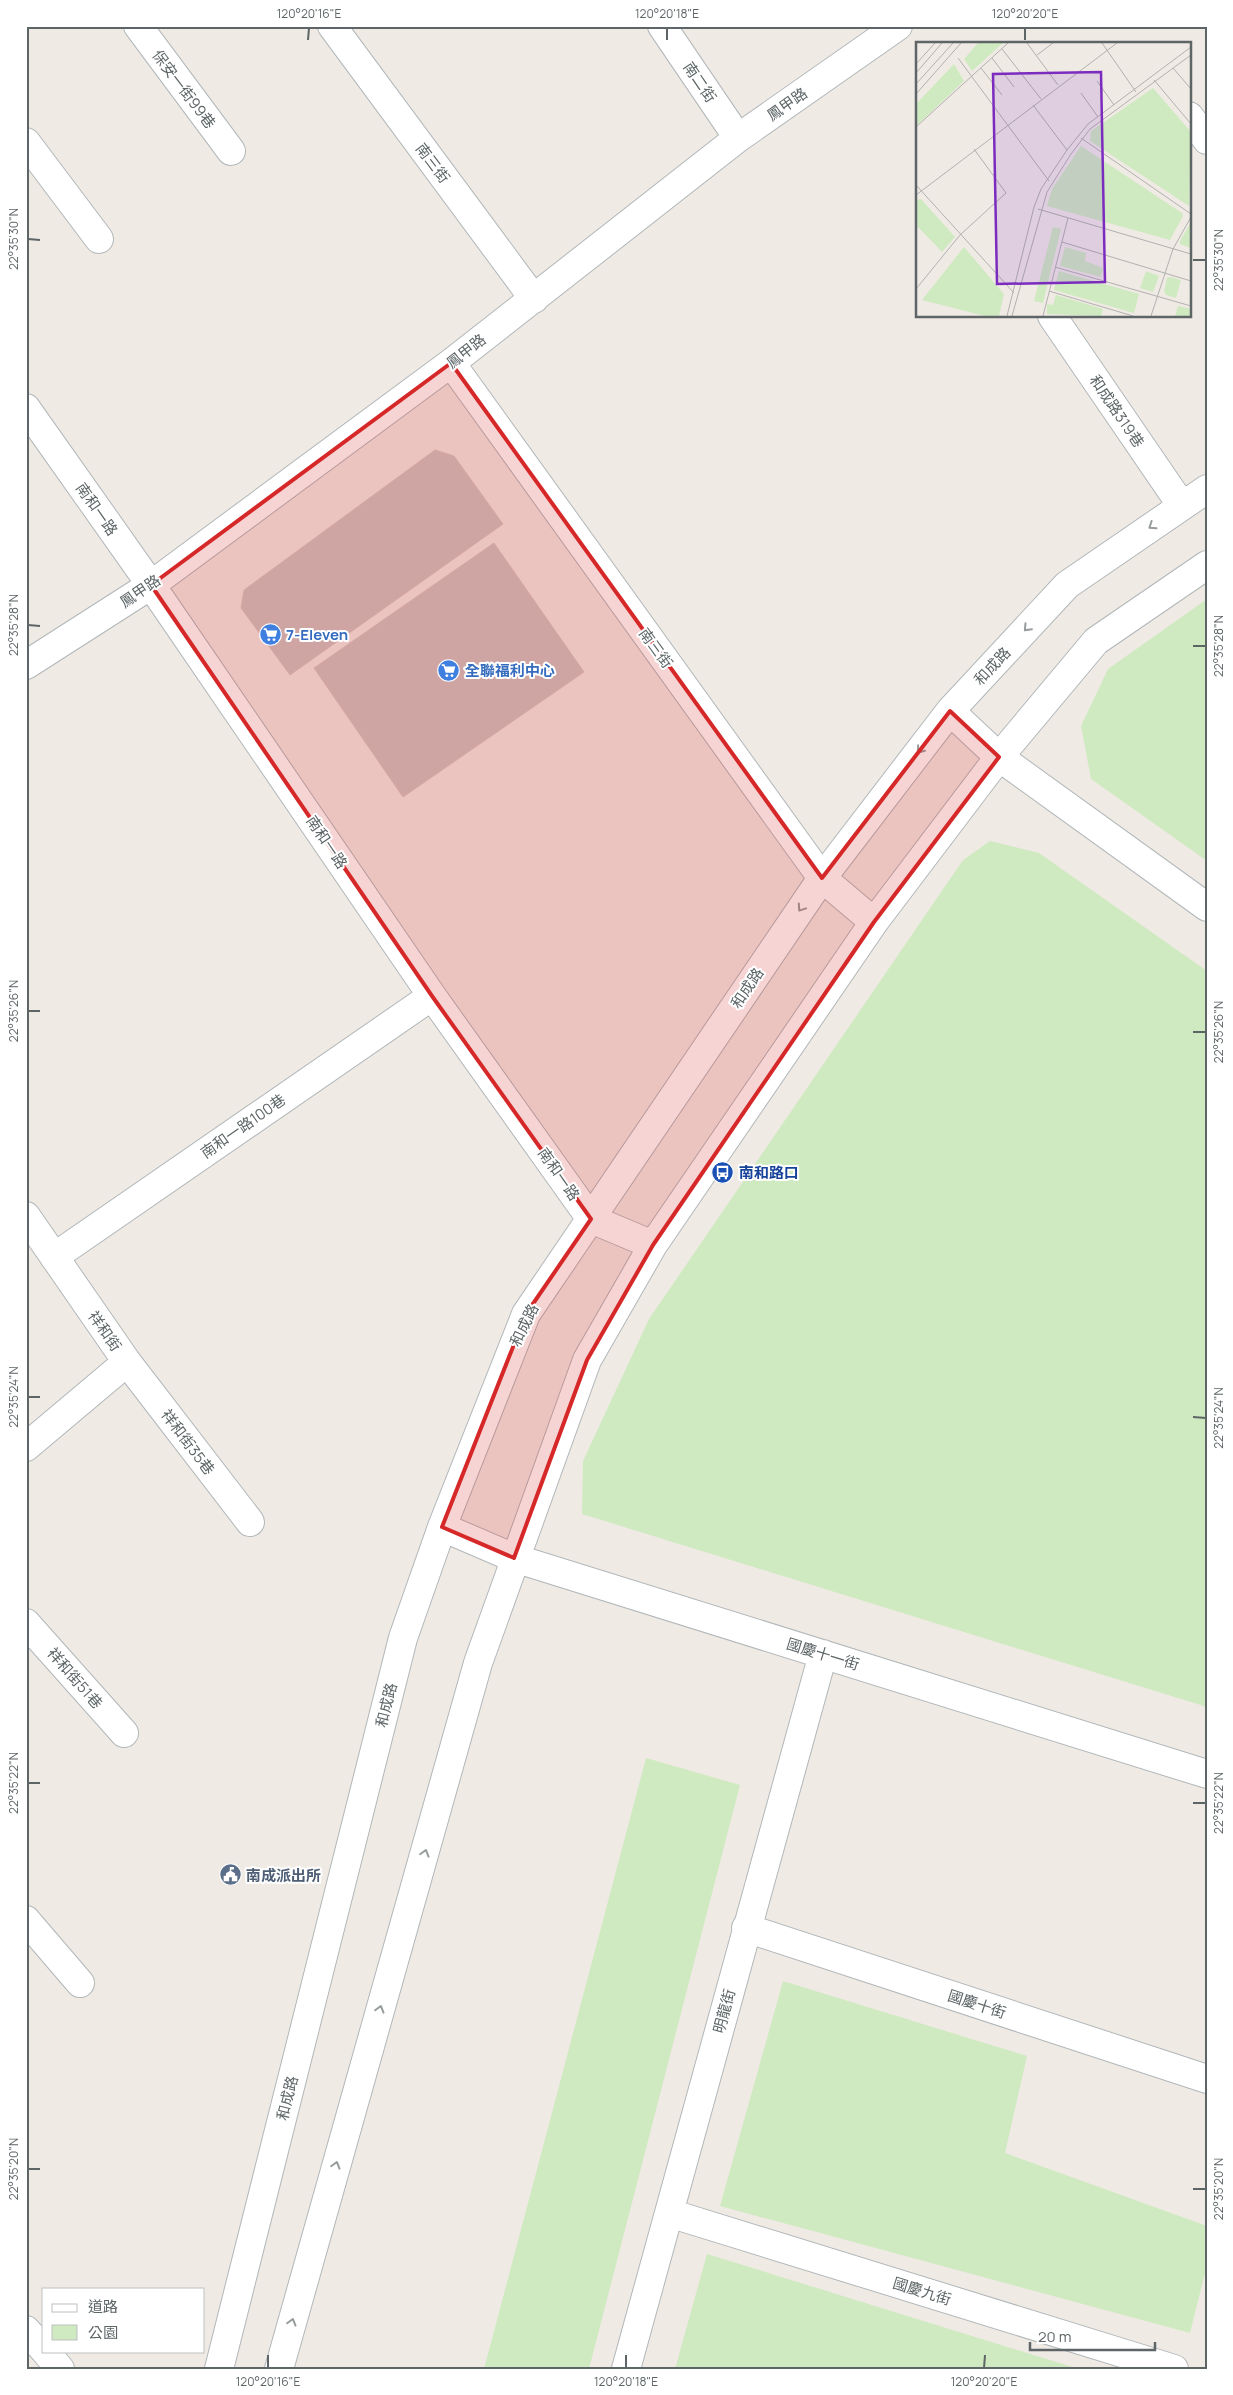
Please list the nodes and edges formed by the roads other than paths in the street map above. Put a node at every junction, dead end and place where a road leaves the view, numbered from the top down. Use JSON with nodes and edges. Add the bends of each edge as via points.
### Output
{"nodes":[{"id":1,"x":138,"y":26,"type":"edge"},
{"id":2,"x":332,"y":26,"type":"edge"},
{"id":3,"x":662,"y":26,"type":"edge"},
{"id":4,"x":898,"y":26,"type":"edge"},
{"id":5,"x":1190,"y":117,"type":"edge"},
{"id":6,"x":738,"y":138,"type":"junction"},
{"id":7,"x":1207,"y":140,"type":"edge"},
{"id":8,"x":26,"y":142,"type":"edge"},
{"id":9,"x":231,"y":151,"type":"dead end"},
{"id":10,"x":99,"y":239,"type":"dead end"},
{"id":11,"x":534,"y":299,"type":"junction"},
{"id":12,"x":1053,"y":318,"type":"edge"},
{"id":13,"x":451,"y":363,"type":"junction"},
{"id":14,"x":26,"y":408,"type":"edge"},
{"id":15,"x":1207,"y":489,"type":"edge"},
{"id":16,"x":1182,"y":506,"type":"junction"},
{"id":17,"x":1207,"y":565,"type":"edge"},
{"id":18,"x":151,"y":584,"type":"junction"},
{"id":19,"x":26,"y":665,"type":"edge"},
{"id":20,"x":950,"y":711,"type":"junction"},
{"id":21,"x":999,"y":757,"type":"junction"},
{"id":22,"x":822,"y":878,"type":"junction"},
{"id":23,"x":1207,"y":907,"type":"edge"},
{"id":24,"x":874,"y":922,"type":"junction"},
{"id":25,"x":432,"y":996,"type":"junction"},
{"id":26,"x":26,"y":1216,"type":"edge"},
{"id":27,"x":591,"y":1219,"type":"junction"},
{"id":28,"x":653,"y":1246,"type":"junction"},
{"id":29,"x":54,"y":1257,"type":"junction"},
{"id":30,"x":127,"y":1362,"type":"junction"},
{"id":31,"x":26,"y":1447,"type":"edge"},
{"id":32,"x":250,"y":1522,"type":"dead end"},
{"id":33,"x":442,"y":1526,"type":"junction"},
{"id":34,"x":514,"y":1558,"type":"junction"},
{"id":35,"x":26,"y":1623,"type":"edge"},
{"id":36,"x":823,"y":1654,"type":"junction"},
{"id":37,"x":124,"y":1733,"type":"dead end"},
{"id":38,"x":1207,"y":1774,"type":"edge"},
{"id":39,"x":26,"y":1920,"type":"edge"},
{"id":40,"x":746,"y":1928,"type":"junction"},
{"id":41,"x":80,"y":1983,"type":"dead end"},
{"id":42,"x":1207,"y":2079,"type":"edge"},
{"id":43,"x":669,"y":2212,"type":"junction"},
{"id":44,"x":26,"y":2330,"type":"edge"},
{"id":45,"x":42,"y":2349,"type":"edge"},
{"id":46,"x":45,"y":2352,"type":"edge"},
{"id":47,"x":60,"y":2369,"type":"edge"},
{"id":48,"x":219,"y":2369,"type":"edge"},
{"id":49,"x":279,"y":2369,"type":"edge"},
{"id":50,"x":626,"y":2369,"type":"edge"},
{"id":51,"x":1174,"y":2369,"type":"edge"}],
"edges":[{"from":1,"to":9,"type":"street","name":"保安一街99巷"},
{"from":2,"to":11,"type":"street","name":"南三街"},
{"from":3,"to":6,"type":"street","name":"南二街"},
{"from":4,"to":6,"type":"street","name":"鳳甲路"},
{"from":5,"to":7,"type":"street"},
{"from":6,"to":11,"type":"street","name":"鳳甲路"},
{"from":8,"to":10,"type":"street"},
{"from":11,"to":13,"type":"street","name":"鳳甲路"},
{"from":12,"to":16,"type":"street","name":"和成路319巷"},
{"from":13,"to":18,"type":"street","name":"鳳甲路"},
{"from":13,"to":22,"type":"street","name":"南三街"},
{"from":14,"to":18,"type":"street","name":"南和一路"},
{"from":15,"to":16,"type":"street","name":"和成路"},
{"from":16,"to":20,"type":"street","name":"和成路","one_way":true,"via":[[1067,584]]},
{"from":17,"to":21,"type":"street","via":[[1096,641]]},
{"from":18,"to":19,"type":"street","name":"鳳甲路"},
{"from":18,"to":25,"type":"street","name":"南和一路"},
{"from":20,"to":21,"type":"street"},
{"from":20,"to":22,"type":"street","name":"和成路","one_way":true},
{"from":21,"to":23,"type":"street"},
{"from":21,"to":24,"type":"street"},
{"from":22,"to":24,"type":"street","name":"南三街"},
{"from":22,"to":27,"type":"street","name":"和成路","one_way":true},
{"from":24,"to":28,"type":"street"},
{"from":25,"to":27,"type":"street","name":"南和一路"},
{"from":25,"to":29,"type":"street","name":"南和一路100巷"},
{"from":26,"to":29,"type":"street","name":"祥和街"},
{"from":27,"to":28,"type":"street"},
{"from":27,"to":33,"type":"street","name":"和成路","via":[[526,1314]]},
{"from":28,"to":34,"type":"street","via":[[587,1360]]},
{"from":29,"to":30,"type":"street","name":"祥和街"},
{"from":30,"to":31,"type":"street","name":"祥和街"},
{"from":30,"to":32,"type":"street","name":"祥和街35巷"},
{"from":33,"to":34,"type":"street","name":"國慶十一街"},
{"from":33,"to":48,"type":"street","name":"和成路","via":[[403,1638]]},
{"from":34,"to":36,"type":"street","name":"國慶十一街"},
{"from":49,"to":34,"type":"street","one_way":true,"via":[[478,1663]]},
{"from":35,"to":37,"type":"street","name":"祥和街51巷"},
{"from":36,"to":38,"type":"street","name":"國慶十一街"},
{"from":36,"to":40,"type":"street","name":"明龍街"},
{"from":39,"to":41,"type":"street"},
{"from":40,"to":42,"type":"street","name":"國慶十街"},
{"from":40,"to":43,"type":"street","name":"明龍街"},
{"from":43,"to":50,"type":"street","name":"明龍街"},
{"from":43,"to":51,"type":"street","name":"國慶九街"},
{"from":44,"to":45,"type":"street"},
{"from":46,"to":47,"type":"street"}]}
